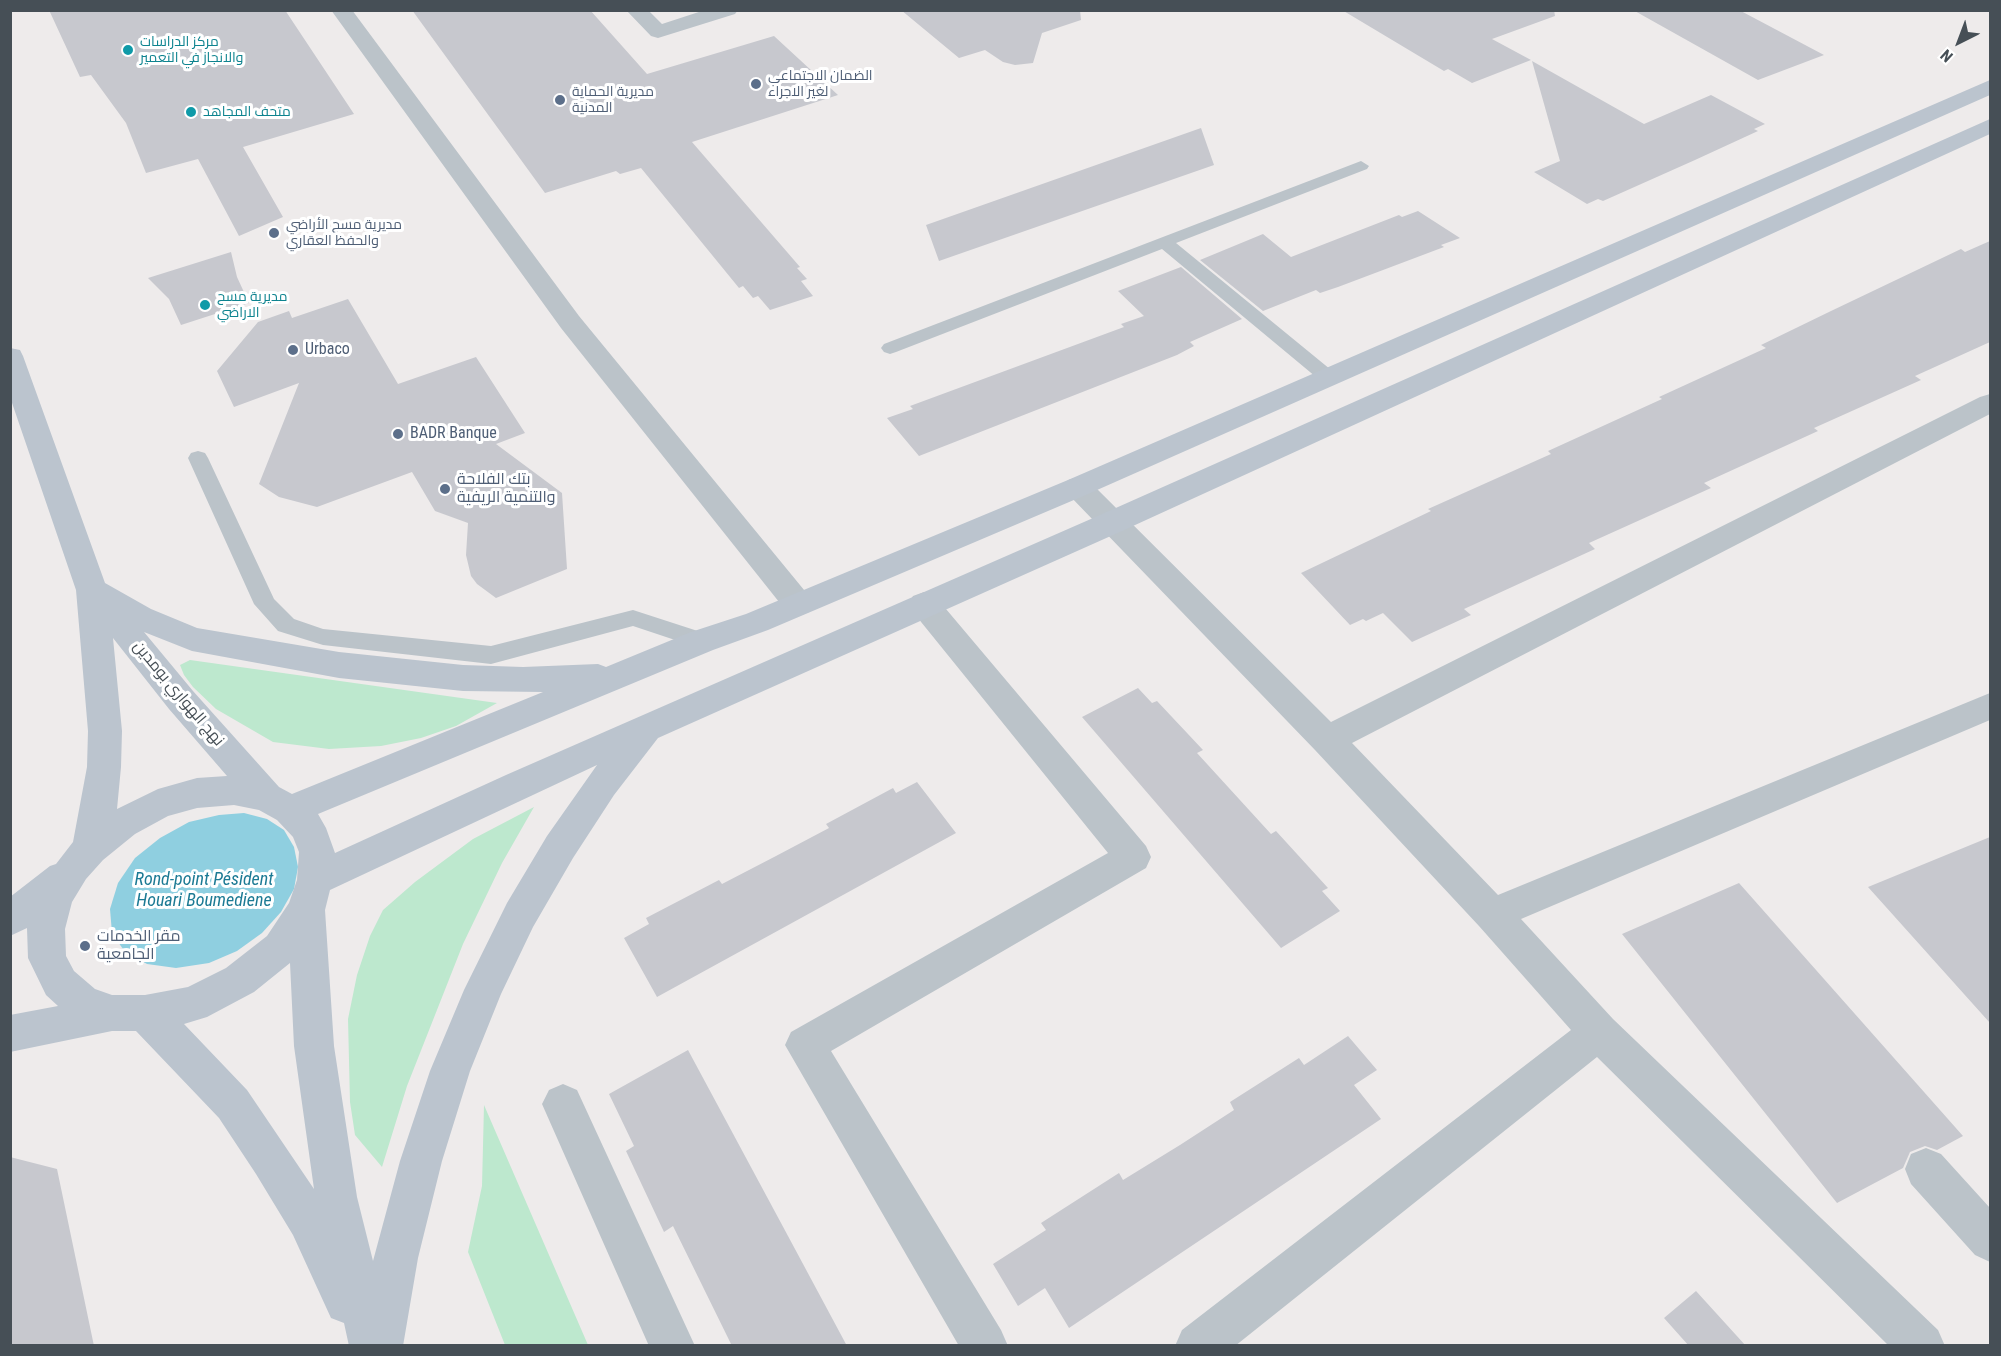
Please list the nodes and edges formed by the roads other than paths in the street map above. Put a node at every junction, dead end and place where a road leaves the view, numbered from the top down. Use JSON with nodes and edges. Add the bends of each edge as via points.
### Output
{"nodes":[{"id":1,"x":341,"y":10,"type":"edge"},
{"id":2,"x":636,"y":10,"type":"edge"},
{"id":3,"x":728,"y":10,"type":"edge"},
{"id":4,"x":1990,"y":87,"type":"edge"},
{"id":5,"x":1990,"y":126,"type":"edge"},
{"id":6,"x":1361,"y":166,"type":"dead end"},
{"id":7,"x":1164,"y":242,"type":"junction"},
{"id":8,"x":890,"y":348,"type":"dead end"},
{"id":9,"x":11,"y":358,"type":"edge"},
{"id":10,"x":1329,"y":378,"type":"junction"},
{"id":11,"x":1990,"y":403,"type":"edge"},
{"id":12,"x":198,"y":458,"type":"dead end"},
{"id":13,"x":1078,"y":486,"type":"junction"},
{"id":14,"x":1112,"y":523,"type":"junction"},
{"id":15,"x":92,"y":590,"type":"junction"},
{"id":16,"x":798,"y":604,"type":"junction"},
{"id":17,"x":924,"y":604,"type":"junction"},
{"id":18,"x":702,"y":641,"type":"junction"},
{"id":19,"x":619,"y":676,"type":"junction"},
{"id":20,"x":1990,"y":706,"type":"edge"},
{"id":21,"x":647,"y":728,"type":"junction"},
{"id":22,"x":1328,"y":740,"type":"junction"},
{"id":23,"x":279,"y":803,"type":"junction"},
{"id":24,"x":82,"y":858,"type":"junction"},
{"id":25,"x":311,"y":895,"type":"junction"},
{"id":26,"x":1492,"y":914,"type":"junction"},
{"id":27,"x":10,"y":920,"type":"edge"},
{"id":28,"x":128,"y":1013,"type":"junction"},
{"id":29,"x":1599,"y":1032,"type":"junction"},
{"id":30,"x":10,"y":1034,"type":"edge"},
{"id":31,"x":563,"y":1104,"type":"dead end"},
{"id":32,"x":1926,"y":1169,"type":"dead end"},
{"id":33,"x":1990,"y":1240,"type":"edge"},
{"id":34,"x":370,"y":1346,"type":"edge"},
{"id":35,"x":380,"y":1346,"type":"edge"},
{"id":36,"x":672,"y":1346,"type":"edge"},
{"id":37,"x":984,"y":1346,"type":"edge"},
{"id":38,"x":1198,"y":1346,"type":"edge"},
{"id":39,"x":1922,"y":1346,"type":"edge"}],
"edges":[{"from":1,"to":16,"type":"street","via":[[570,322]]},
{"from":2,"to":3,"type":"street","via":[[658,33]]},
{"from":4,"to":10,"type":"main road"},
{"from":5,"to":14,"type":"main road"},
{"from":6,"to":7,"type":"lane"},
{"from":7,"to":8,"type":"lane"},
{"from":7,"to":10,"type":"lane"},
{"from":9,"to":15,"type":"main road","name":"نهج الهواري بومدين"},
{"from":10,"to":13,"type":"main road"},
{"from":11,"to":22,"type":"street"},
{"from":12,"to":18,"type":"lane","via":[[265,604],[286,625],[323,637],[491,655],[633,618]]},
{"from":13,"to":14,"type":"street"},
{"from":13,"to":16,"type":"main road"},
{"from":14,"to":17,"type":"main road"},
{"from":14,"to":22,"type":"street"},
{"from":15,"to":19,"type":"main road","via":[[140,617],[192,639],[339,665],[463,678]]},
{"from":15,"to":23,"type":"main road","name":"نهج الهواري بومدين","via":[[181,700]]},
{"from":15,"to":24,"type":"main road","name":"نهج الهواري بومدين","via":[[105,731],[104,767],[99,808]]},
{"from":16,"to":18,"type":"main road"},
{"from":17,"to":21,"type":"main road"},
{"from":17,"to":37,"type":"street","via":[[1132,857],[805,1046]]},
{"from":18,"to":19,"type":"main road"},
{"from":19,"to":23,"type":"main road"},
{"from":20,"to":26,"type":"street"},
{"from":21,"to":25,"type":"main road","via":[[518,785]]},
{"from":21,"to":35,"type":"main road","via":[[560,847],[483,990],[450,1071],[421,1161],[396,1258]]},
{"from":22,"to":26,"type":"street"},
{"from":23,"to":24,"type":"main road","via":[[234,790],[197,793],[158,804],[122,823]]},
{"from":23,"to":25,"type":"main road","name":"نهج الهواري بومدين","via":[[308,828],[311,836],[316,852]]},
{"from":24,"to":27,"type":"main road"},
{"from":24,"to":28,"type":"main road","via":[[55,898],[46,928],[47,958],[60,983],[82,1002]]},
{"from":25,"to":28,"type":"main road","via":[[280,948],[240,980],[193,1004]]},
{"from":25,"to":34,"type":"main road","name":"نهج الهواري بومدين","via":[[314,1046],[334,1185]]},
{"from":26,"to":29,"type":"street"},
{"from":28,"to":30,"type":"main road"},
{"from":28,"to":34,"type":"main road","via":[[190,1057],[233,1104],[308,1220]]},
{"from":29,"to":38,"type":"street"},
{"from":29,"to":39,"type":"street"},
{"from":31,"to":36,"type":"street"},
{"from":32,"to":33,"type":"street"}]}
